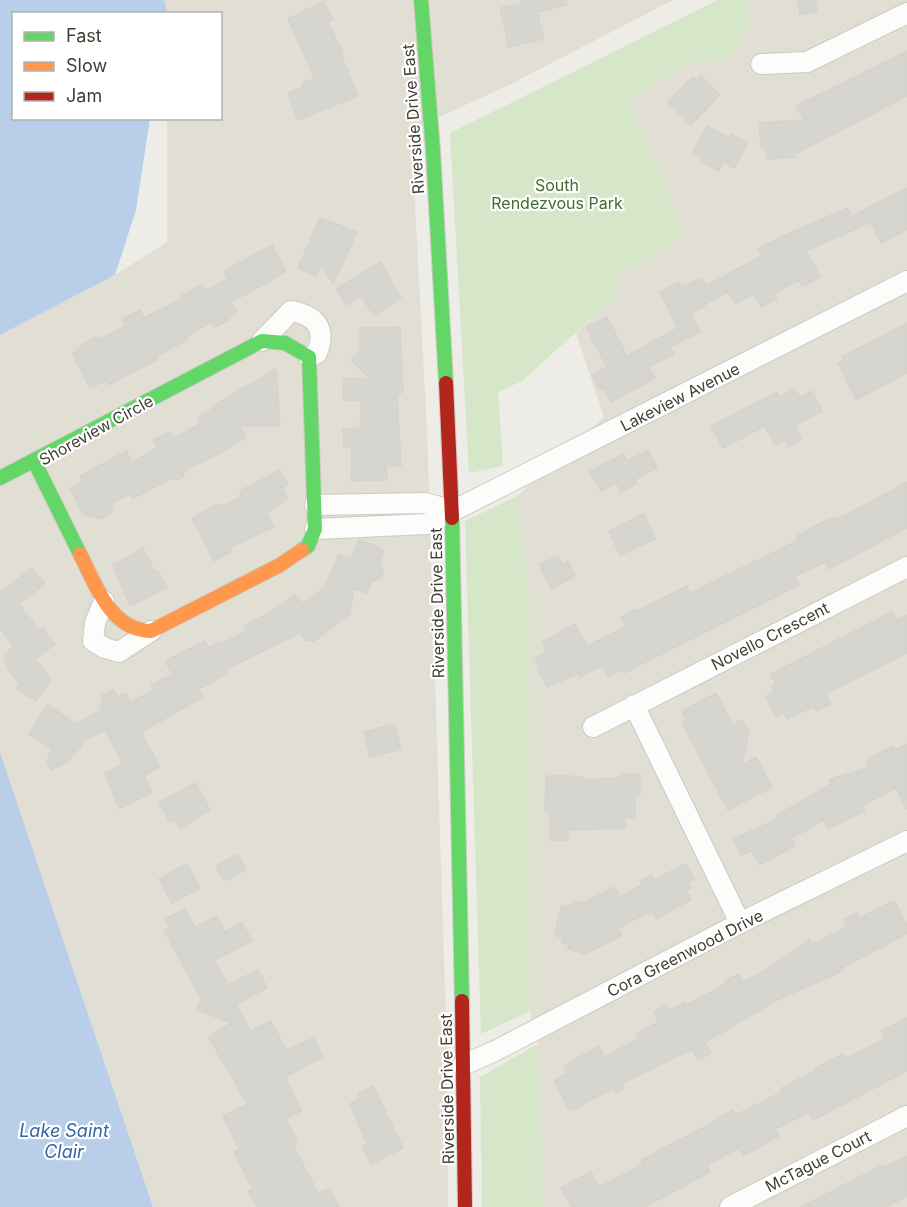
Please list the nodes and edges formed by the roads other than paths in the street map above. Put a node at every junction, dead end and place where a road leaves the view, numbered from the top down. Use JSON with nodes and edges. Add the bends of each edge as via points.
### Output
{"nodes":[{"id":1,"x":421,"y":0,"type":"edge"},
{"id":2,"x":907,"y":13,"type":"edge"},
{"id":3,"x":761,"y":64,"type":"dead end"},
{"id":4,"x":907,"y":281,"type":"edge"},
{"id":5,"x":262,"y":341,"type":"junction"},
{"id":6,"x":309,"y":357,"type":"junction"},
{"id":7,"x":34,"y":462,"type":"junction"},
{"id":8,"x":0,"y":478,"type":"edge"},
{"id":9,"x":315,"y":505,"type":"junction"},
{"id":10,"x":451,"y":510,"type":"junction"},
{"id":11,"x":315,"y":529,"type":"junction"},
{"id":12,"x":907,"y":567,"type":"edge"},
{"id":13,"x":104,"y":601,"type":"junction"},
{"id":14,"x":151,"y":631,"type":"junction"},
{"id":15,"x":634,"y":705,"type":"junction"},
{"id":16,"x":593,"y":727,"type":"dead end"},
{"id":17,"x":907,"y":841,"type":"edge"},
{"id":18,"x":740,"y":923,"type":"junction"},
{"id":19,"x":463,"y":1065,"type":"junction"},
{"id":20,"x":907,"y":1116,"type":"edge"},
{"id":21,"x":465,"y":1207,"type":"edge"},
{"id":22,"x":730,"y":1207,"type":"edge"}],
"edges":[{"from":1,"to":10,"type":"main road","name":"Riverside Drive East","via":[[433,136]]},
{"from":2,"to":3,"type":"street","via":[[807,62]]},
{"from":4,"to":10,"type":"street","name":"Lakeview Avenue","via":[[511,484]]},
{"from":5,"to":6,"type":"main road","via":[[285,343]]},
{"from":5,"to":6,"type":"street","name":"Shoreview Circle","via":[[291,311],[307,314],[318,326],[322,339],[317,353]]},
{"from":5,"to":7,"type":"main road","name":"Shoreview Circle"},
{"from":6,"to":9,"type":"main road","name":"Shoreview Circle"},
{"from":7,"to":8,"type":"main road"},
{"from":7,"to":13,"type":"main road","name":"Shoreview Circle"},
{"from":9,"to":10,"type":"street","via":[[425,503]]},
{"from":9,"to":11,"type":"main road","name":"Shoreview Circle"},
{"from":10,"to":11,"type":"street","via":[[427,524]]},
{"from":10,"to":19,"type":"main road","name":"Riverside Drive East"},
{"from":11,"to":14,"type":"main road","via":[[308,546],[280,565]]},
{"from":12,"to":15,"type":"street","name":"Novello Crescent"},
{"from":13,"to":14,"type":"main road","name":"Shoreview Circle","via":[[136,631]]},
{"from":13,"to":14,"type":"street","via":[[93,640],[105,648],[119,652]]},
{"from":15,"to":16,"type":"street","name":"Novello Crescent"},
{"from":15,"to":18,"type":"street"},
{"from":17,"to":18,"type":"street","name":"Cora Greenwood Drive"},
{"from":18,"to":19,"type":"street","name":"Cora Greenwood Drive"},
{"from":19,"to":21,"type":"main road","name":"Riverside Drive East"},
{"from":20,"to":22,"type":"street","name":"McTague Court"}]}
